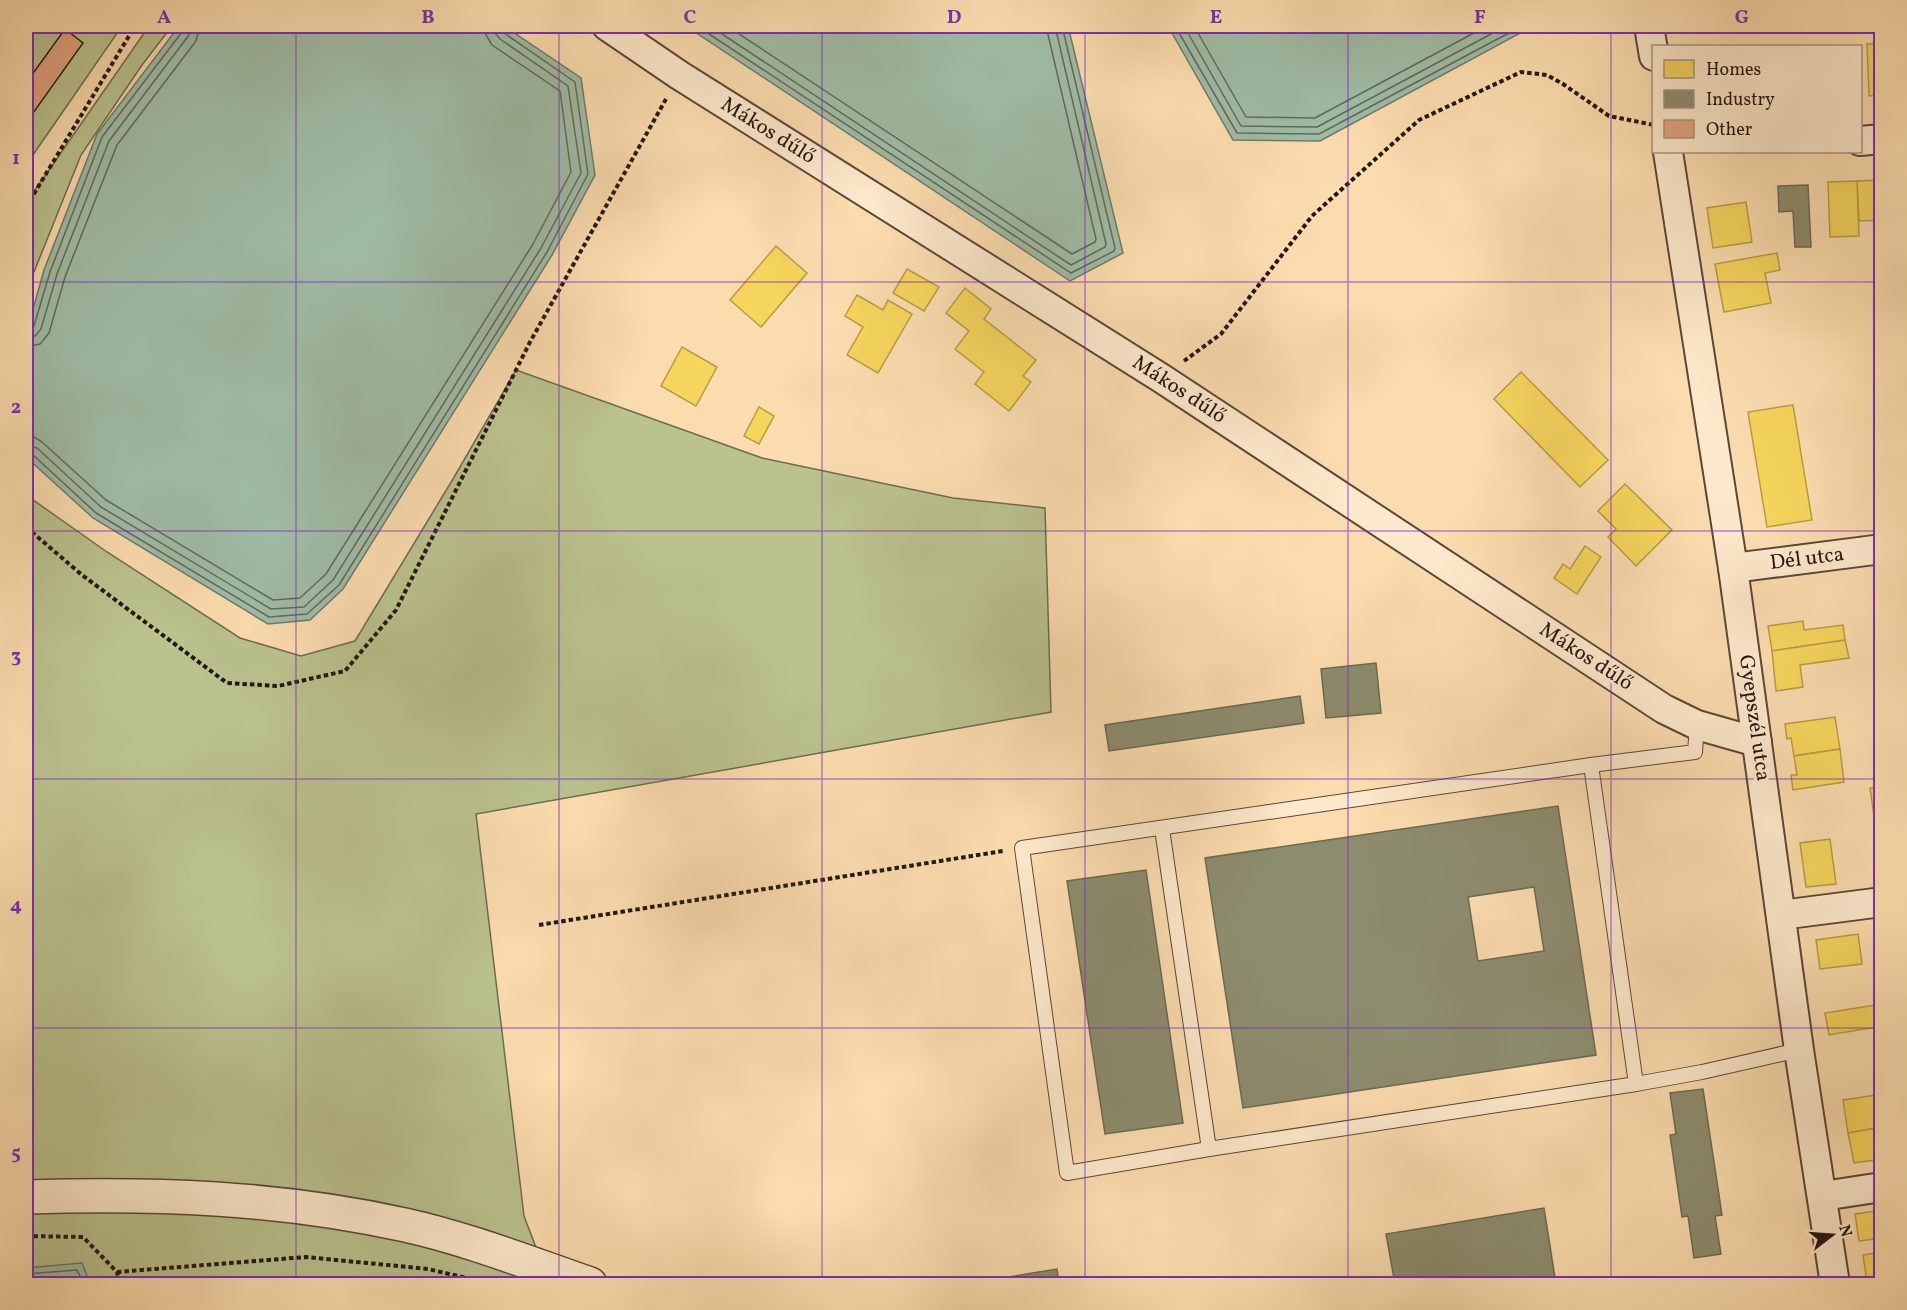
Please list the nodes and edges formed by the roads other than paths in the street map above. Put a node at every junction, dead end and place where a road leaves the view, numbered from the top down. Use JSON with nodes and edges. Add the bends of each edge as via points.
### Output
{"nodes":[{"id":1,"x":607,"y":26,"type":"edge"},
{"id":2,"x":1649,"y":26,"type":"edge"},
{"id":3,"x":1652,"y":48,"type":"edge"},
{"id":4,"x":1881,"y":139,"type":"edge"},
{"id":5,"x":1862,"y":141,"type":"edge"},
{"id":6,"x":1668,"y":153,"type":"edge"},
{"id":7,"x":1881,"y":549,"type":"edge"},
{"id":8,"x":1733,"y":568,"type":"junction"},
{"id":9,"x":1697,"y":725,"type":"junction"},
{"id":10,"x":1757,"y":742,"type":"junction"},
{"id":11,"x":1591,"y":765,"type":"junction"},
{"id":12,"x":1162,"y":829,"type":"junction"},
{"id":13,"x":1881,"y":902,"type":"edge"},
{"id":14,"x":1781,"y":915,"type":"junction"},
{"id":15,"x":1799,"y":1050,"type":"junction"},
{"id":16,"x":1636,"y":1084,"type":"junction"},
{"id":17,"x":1209,"y":1149,"type":"junction"},
{"id":18,"x":1881,"y":1187,"type":"edge"},
{"id":19,"x":1823,"y":1196,"type":"junction"},
{"id":20,"x":26,"y":1197,"type":"edge"},
{"id":21,"x":590,"y":1284,"type":"edge"},
{"id":22,"x":1835,"y":1284,"type":"edge"}],
"edges":[{"from":1,"to":9,"type":"street","name":"Mákos dűlő","via":[[1161,378],[1664,709]]},
{"from":2,"to":3,"type":"street"},
{"from":4,"to":5,"type":"street"},
{"from":6,"to":8,"type":"street","name":"Gyepszél utca"},
{"from":7,"to":8,"type":"street","name":"Dél utca"},
{"from":8,"to":10,"type":"street","name":"Gyepszél utca"},
{"from":9,"to":10,"type":"street","name":"Mákos dűlő"},
{"from":9,"to":11,"type":"lane","via":[[1695,752]]},
{"from":10,"to":14,"type":"street","name":"Gyepszél utca"},
{"from":11,"to":12,"type":"lane"},
{"from":11,"to":16,"type":"lane"},
{"from":12,"to":17,"type":"lane"},
{"from":12,"to":17,"type":"lane","via":[[1022,848],[1067,1173]]},
{"from":13,"to":14,"type":"street"},
{"from":14,"to":15,"type":"street","name":"Gyepszél utca"},
{"from":15,"to":16,"type":"lane"},
{"from":15,"to":19,"type":"street","name":"Gyepszél utca"},
{"from":16,"to":17,"type":"lane"},
{"from":18,"to":19,"type":"street"},
{"from":19,"to":22,"type":"street","name":"Gyepszél utca"},
{"from":20,"to":21,"type":"street","via":[[215,1197],[306,1207],[406,1225]]}]}
